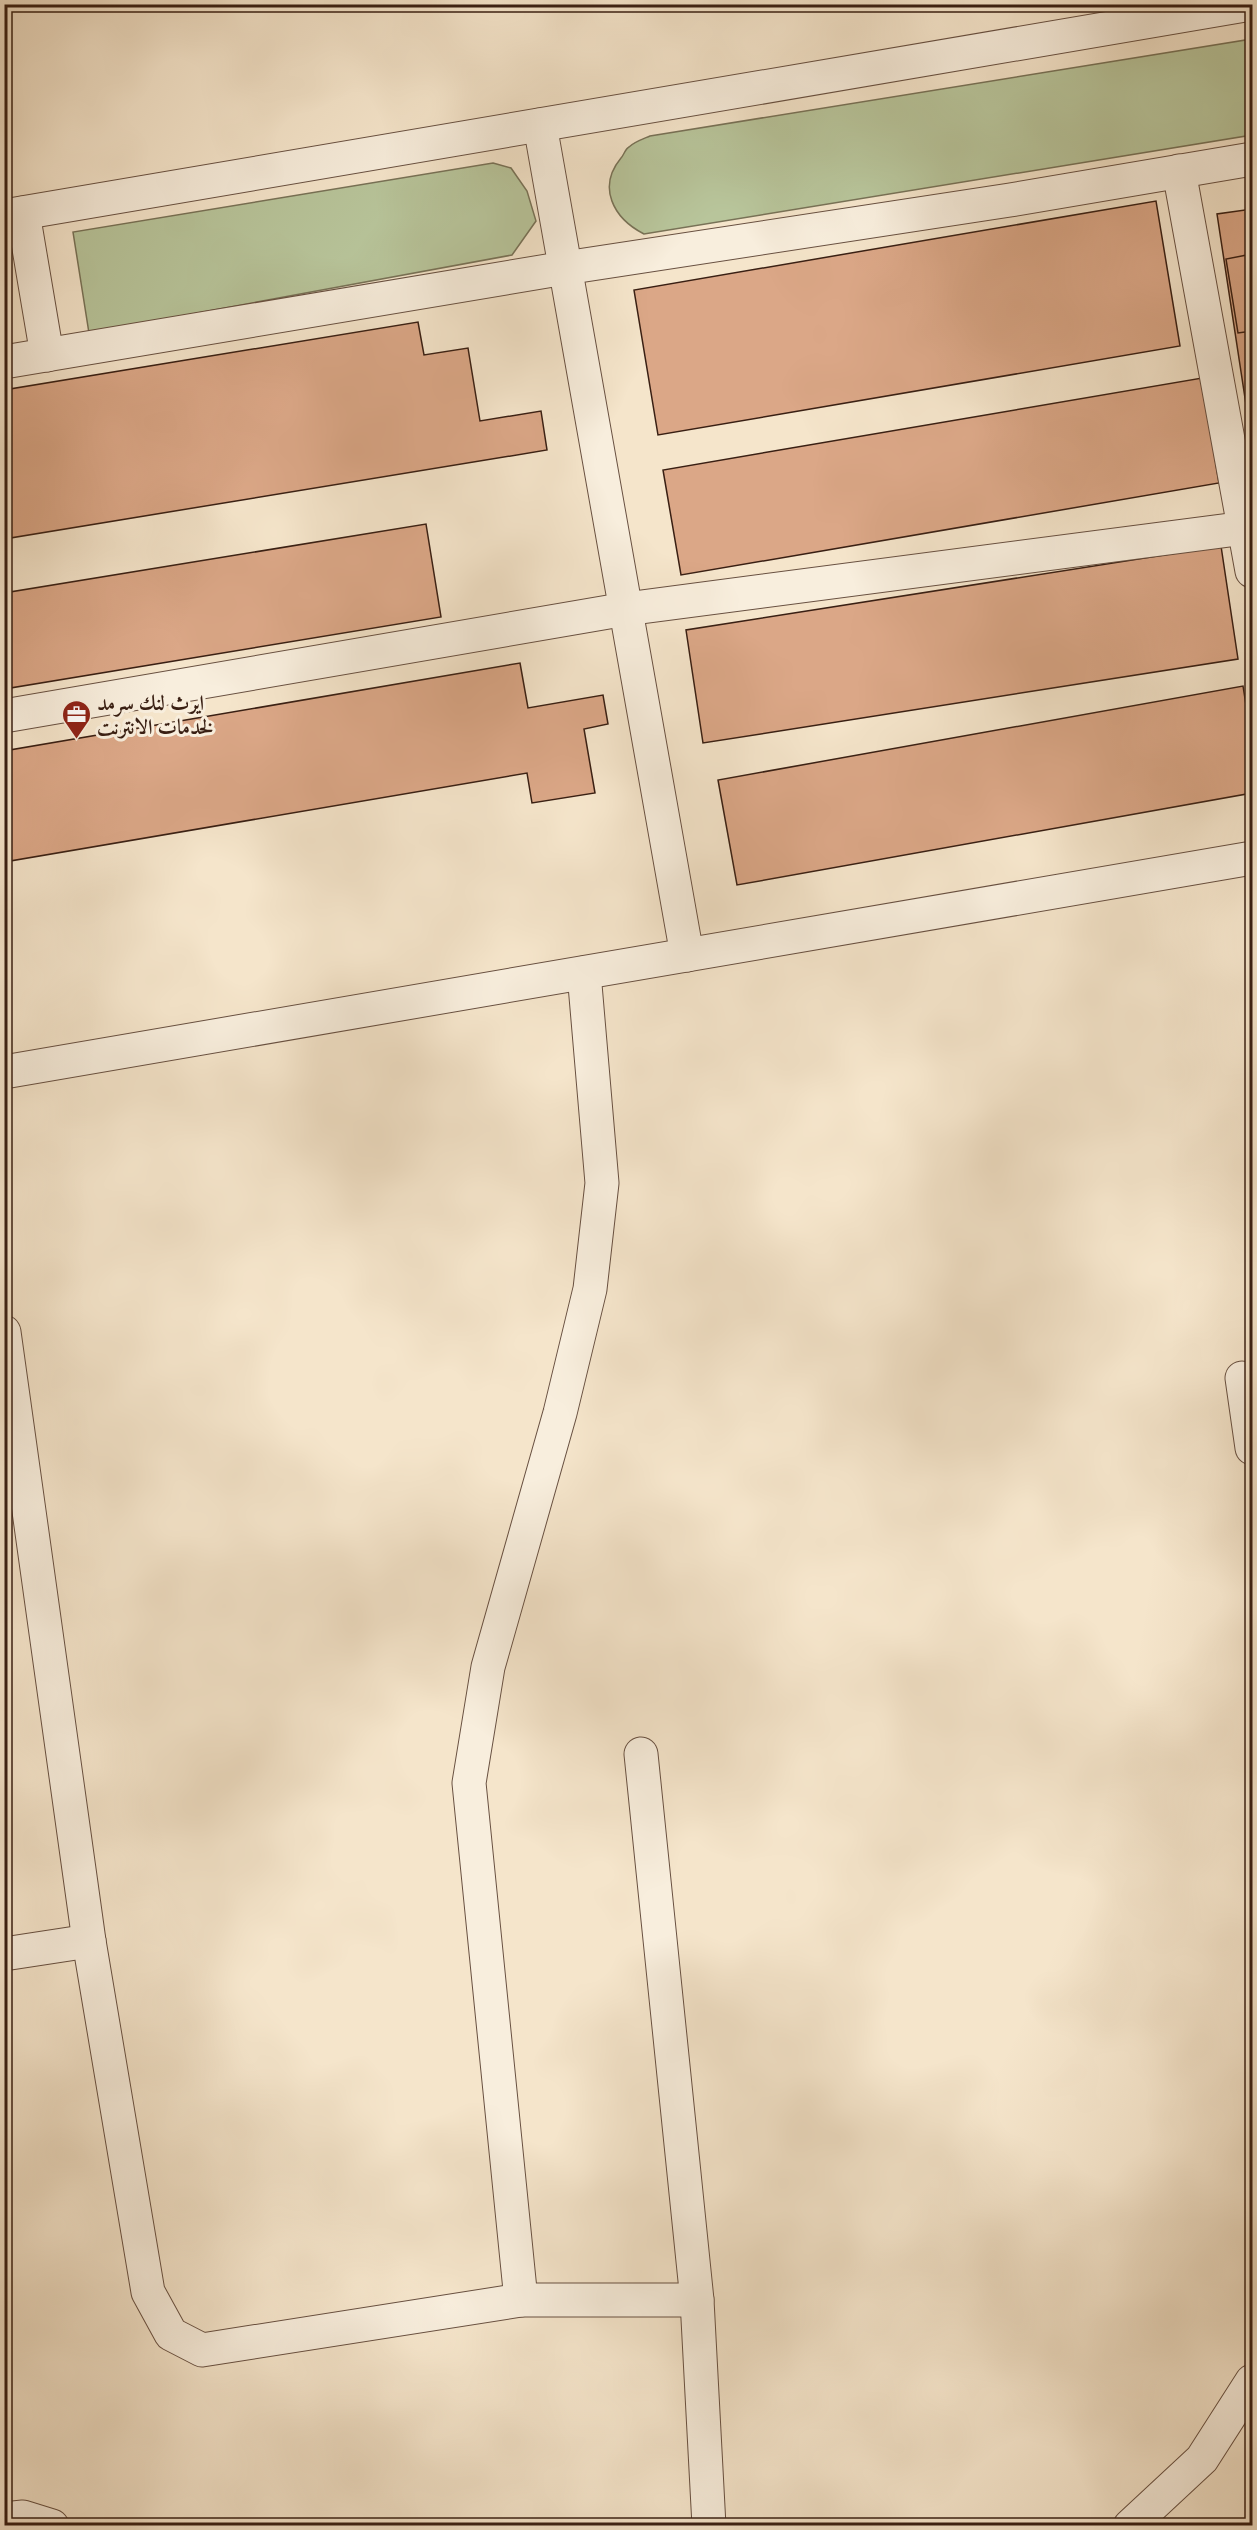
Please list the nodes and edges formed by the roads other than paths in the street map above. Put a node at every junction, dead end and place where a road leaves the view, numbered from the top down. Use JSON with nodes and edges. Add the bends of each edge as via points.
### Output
{"nodes":[{"id":1,"x":1251,"y":4,"type":"edge"},
{"id":2,"x":540,"y":125,"type":"junction"},
{"id":3,"x":1252,"y":159,"type":"edge"},
{"id":4,"x":1179,"y":171,"type":"junction"},
{"id":5,"x":14,"y":214,"type":"edge"},
{"id":6,"x":565,"y":268,"type":"junction"},
{"id":7,"x":47,"y":355,"type":"junction"},
{"id":8,"x":4,"y":362,"type":"edge"},
{"id":9,"x":1245,"y":528,"type":"junction"},
{"id":10,"x":1252,"y":571,"type":"edge"},
{"id":11,"x":626,"y":609,"type":"junction"},
{"id":12,"x":4,"y":716,"type":"edge"},
{"id":13,"x":1252,"y":858,"type":"edge"},
{"id":14,"x":687,"y":955,"type":"junction"},
{"id":15,"x":584,"y":973,"type":"junction"},
{"id":16,"x":4,"y":1072,"type":"edge"},
{"id":17,"x":4,"y":1332,"type":"edge"},
{"id":18,"x":1242,"y":1378,"type":"dead end"},
{"id":19,"x":1252,"y":1448,"type":"edge"},
{"id":20,"x":641,"y":1754,"type":"dead end"},
{"id":21,"x":89,"y":1941,"type":"junction"},
{"id":22,"x":4,"y":1954,"type":"edge"},
{"id":23,"x":521,"y":2300,"type":"junction"},
{"id":24,"x":697,"y":2300,"type":"junction"},
{"id":25,"x":1252,"y":2381,"type":"edge"},
{"id":26,"x":4,"y":2519,"type":"edge"},
{"id":27,"x":52,"y":2526,"type":"edge"},
{"id":28,"x":709,"y":2526,"type":"edge"},
{"id":29,"x":1130,"y":2526,"type":"edge"}],
"edges":[{"from":1,"to":2,"type":"street"},
{"from":2,"to":5,"type":"street"},
{"from":2,"to":6,"type":"street"},
{"from":3,"to":4,"type":"street"},
{"from":4,"to":6,"type":"street"},
{"from":4,"to":9,"type":"street"},
{"from":5,"to":7,"type":"street"},
{"from":6,"to":7,"type":"street"},
{"from":6,"to":11,"type":"street"},
{"from":7,"to":8,"type":"street"},
{"from":9,"to":10,"type":"street"},
{"from":9,"to":11,"type":"street"},
{"from":11,"to":12,"type":"street"},
{"from":11,"to":14,"type":"street"},
{"from":13,"to":14,"type":"street"},
{"from":14,"to":15,"type":"street"},
{"from":15,"to":16,"type":"street"},
{"from":15,"to":23,"type":"street","via":[[602,1183],[590,1289],[560,1413],[489,1667],[469,1783]]},
{"from":17,"to":21,"type":"street"},
{"from":18,"to":19,"type":"street"},
{"from":20,"to":24,"type":"street"},
{"from":21,"to":22,"type":"street"},
{"from":21,"to":23,"type":"street","via":[[148,2292],[171,2334],[202,2350]]},
{"from":23,"to":24,"type":"street"},
{"from":24,"to":28,"type":"street"},
{"from":25,"to":29,"type":"street","via":[[1202,2459]]},
{"from":26,"to":27,"type":"street","via":[[23,2517]]}]}
